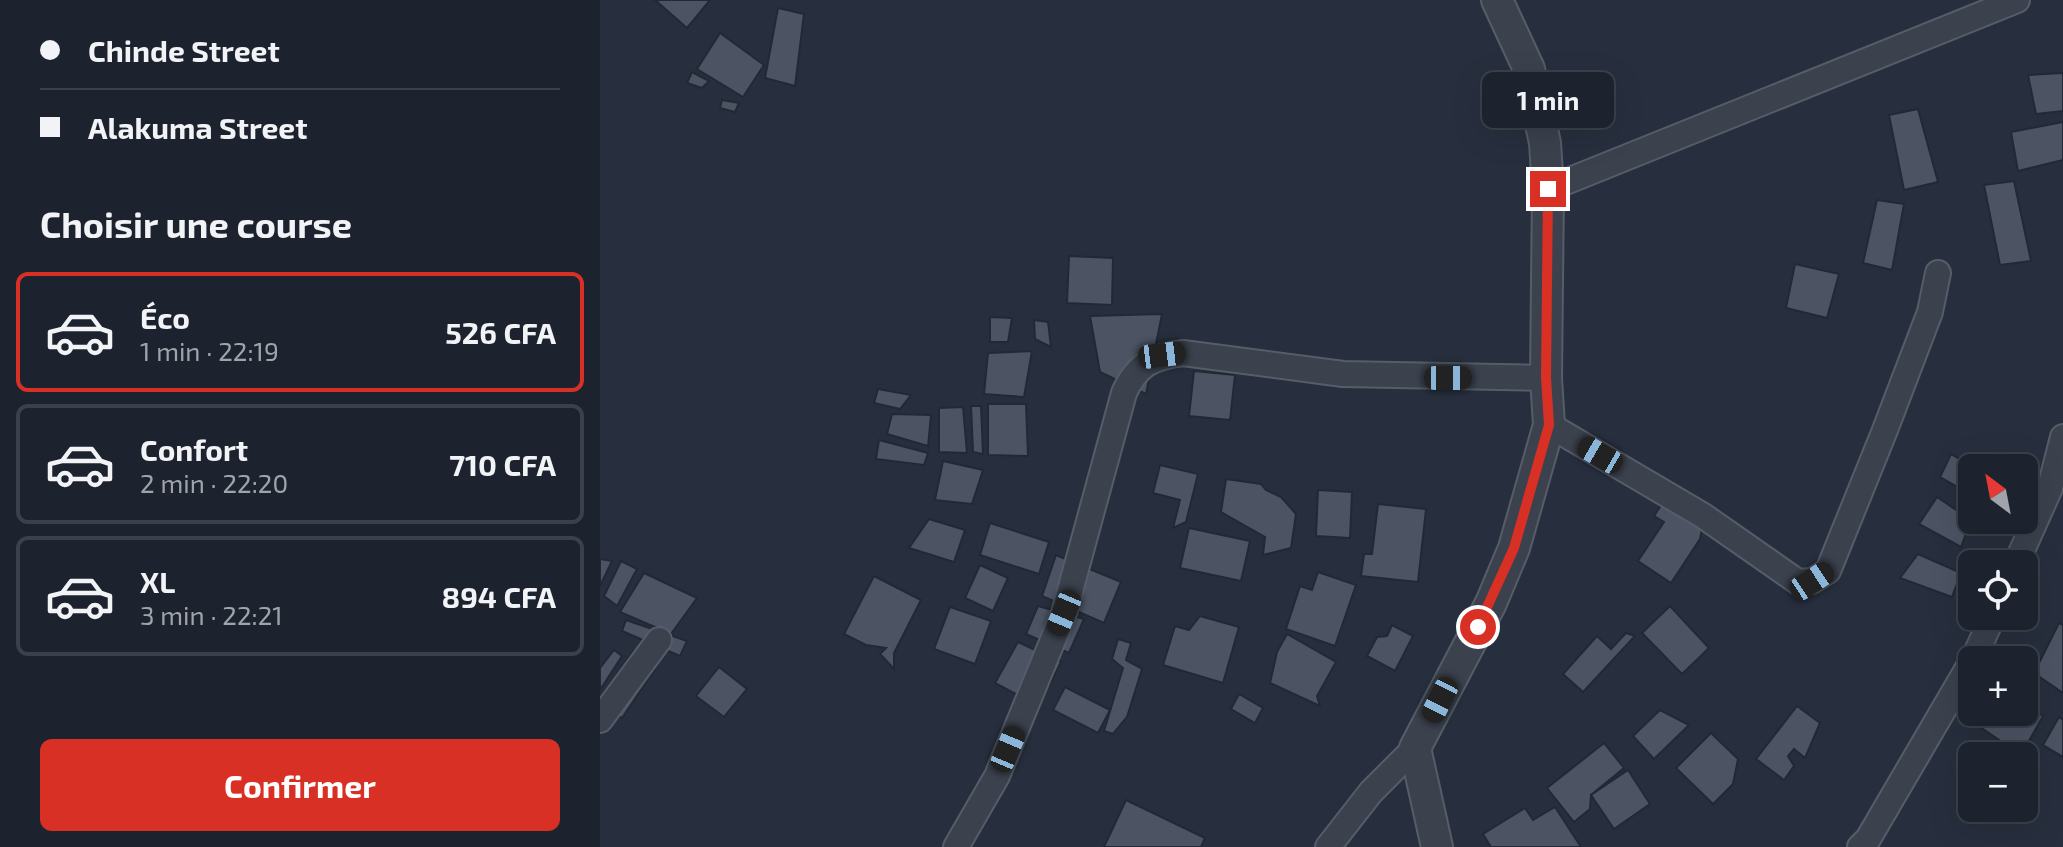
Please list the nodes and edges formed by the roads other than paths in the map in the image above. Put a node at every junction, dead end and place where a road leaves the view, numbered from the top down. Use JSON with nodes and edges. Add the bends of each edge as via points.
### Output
{"nodes":[{"id":1,"x":1497,"y":0,"type":"edge"},
{"id":2,"x":2017,"y":0,"type":"edge"},
{"id":3,"x":1548,"y":189,"type":"junction"},
{"id":4,"x":1938,"y":273,"type":"dead end"},
{"id":5,"x":1546,"y":378,"type":"junction"},
{"id":6,"x":1549,"y":425,"type":"junction"},
{"id":7,"x":2063,"y":437,"type":"edge"},
{"id":8,"x":2022,"y":550,"type":"edge"},
{"id":9,"x":659,"y":640,"type":"dead end"},
{"id":10,"x":1958,"y":684,"type":"edge"},
{"id":11,"x":600,"y":720,"type":"edge"},
{"id":12,"x":1415,"y":748,"type":"junction"},
{"id":13,"x":956,"y":847,"type":"edge"},
{"id":14,"x":1328,"y":847,"type":"edge"},
{"id":15,"x":1437,"y":847,"type":"edge"},
{"id":16,"x":1860,"y":847,"type":"edge"}],
"edges":[{"from":1,"to":3,"type":"street","via":[[1529,69],[1545,143]]},
{"from":2,"to":3,"type":"street"},
{"from":3,"to":5,"type":"street"},
{"from":4,"to":6,"type":"street","via":[[1930,312],[1834,557],[1828,571],[1812,581],[1798,582],[1702,515]]},
{"from":5,"to":6,"type":"street"},
{"from":5,"to":13,"type":"street","via":[[1343,374],[1183,353],[1162,355],[1143,366],[1124,393],[1064,613],[997,776]]},
{"from":6,"to":12,"type":"street","via":[[1514,548]]},
{"from":7,"to":8,"type":"street","via":[[2050,488]]},
{"from":9,"to":11,"type":"street"},
{"from":10,"to":16,"type":"street"},
{"from":12,"to":14,"type":"street","via":[[1371,792]]},
{"from":12,"to":15,"type":"street"}]}
